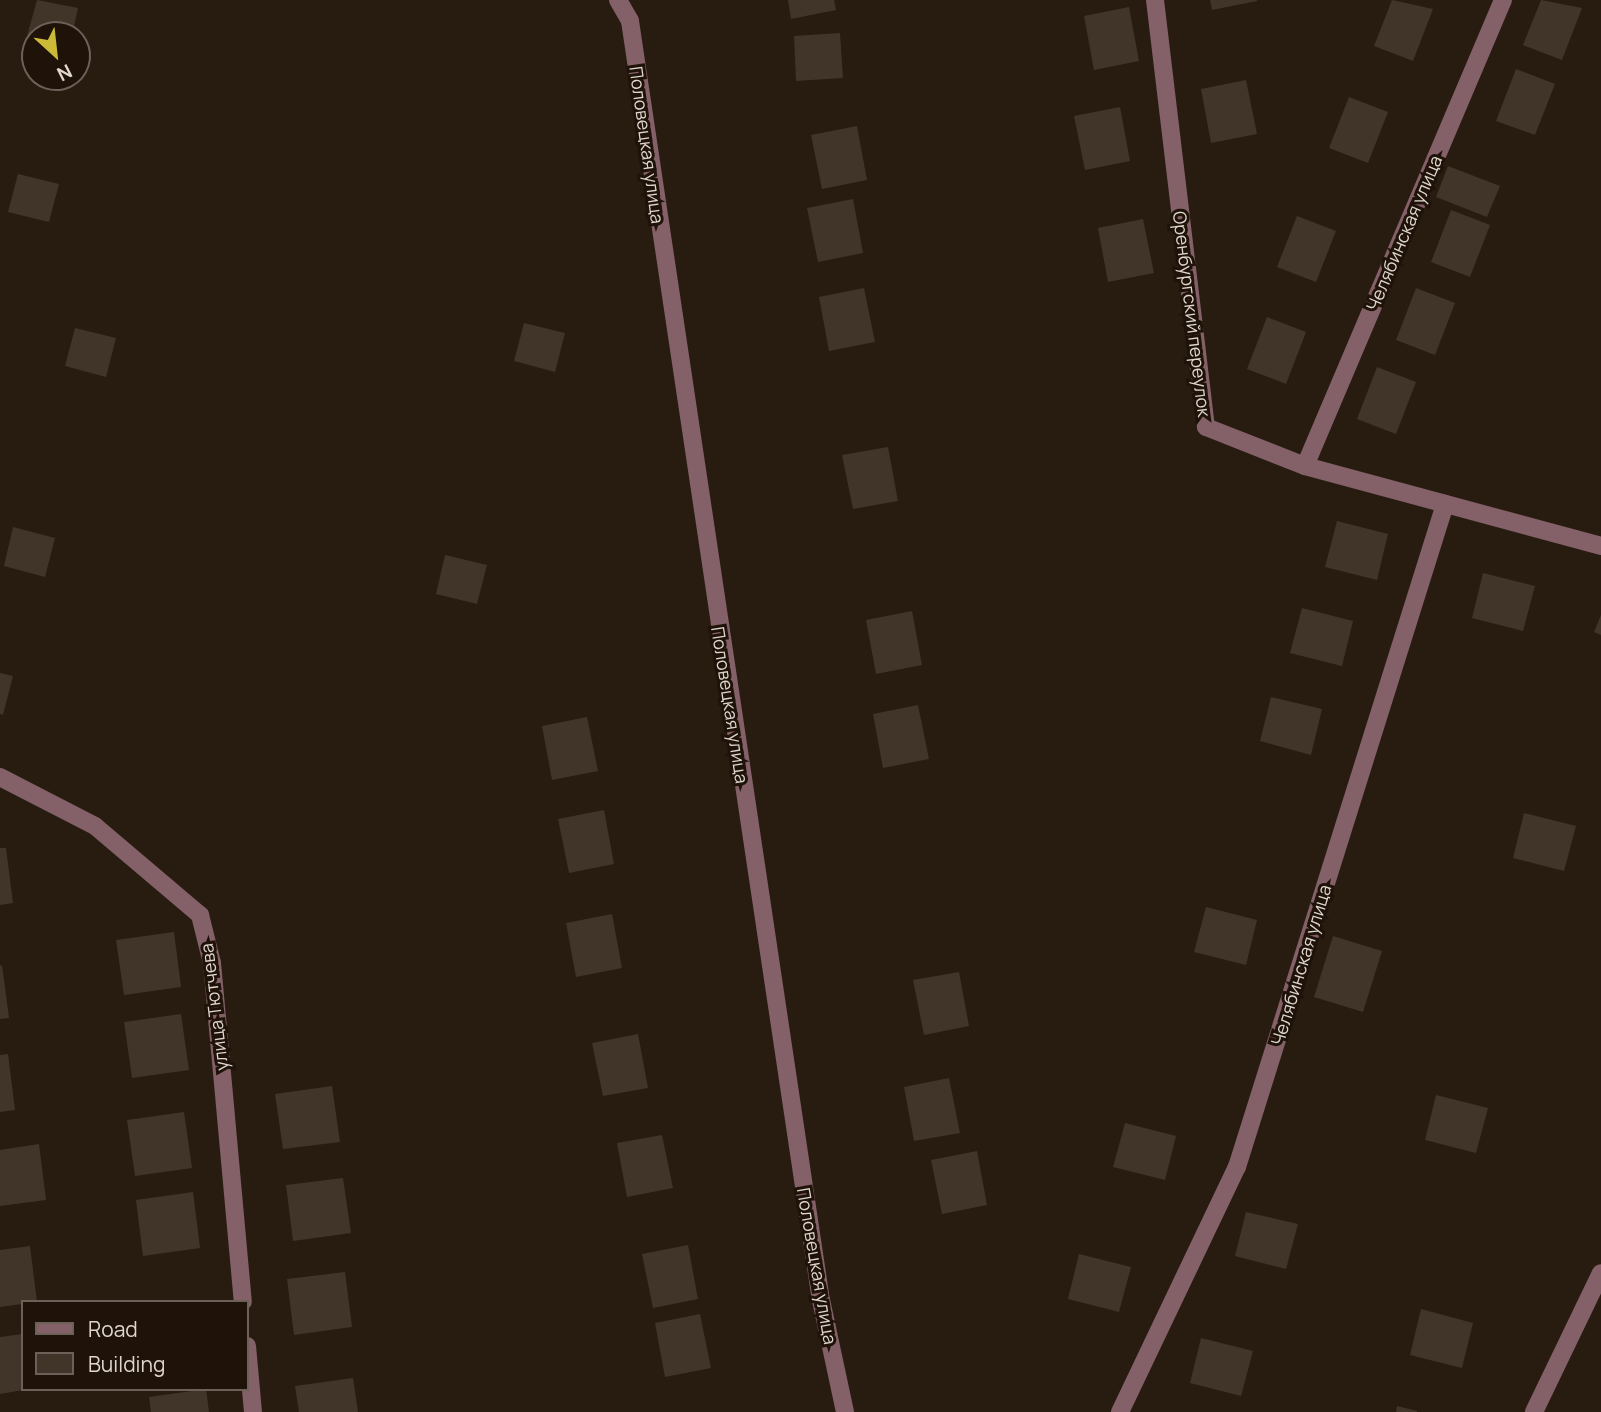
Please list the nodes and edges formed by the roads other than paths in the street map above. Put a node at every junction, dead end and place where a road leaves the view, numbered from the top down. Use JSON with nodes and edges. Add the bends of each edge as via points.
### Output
{"nodes":[{"id":1,"x":618,"y":0,"type":"edge"},
{"id":2,"x":1155,"y":0,"type":"edge"},
{"id":3,"x":1503,"y":0,"type":"edge"},
{"id":4,"x":1305,"y":466,"type":"junction"},
{"id":5,"x":1445,"y":504,"type":"junction"},
{"id":6,"x":1601,"y":546,"type":"edge"},
{"id":7,"x":0,"y":777,"type":"edge"},
{"id":8,"x":1601,"y":1273,"type":"edge"},
{"id":9,"x":243,"y":1300,"type":"edge"},
{"id":10,"x":248,"y":1357,"type":"edge"},
{"id":11,"x":253,"y":1412,"type":"edge"},
{"id":12,"x":845,"y":1412,"type":"edge"},
{"id":13,"x":1120,"y":1412,"type":"edge"},
{"id":14,"x":1534,"y":1412,"type":"edge"}],
"edges":[{"from":1,"to":12,"type":"street","name":"Половецкая улица","via":[[630,21],[821,1300]]},
{"from":2,"to":4,"type":"street","name":"Оренбургский переулок","via":[[1206,427]]},
{"from":3,"to":4,"type":"street","name":"Челябинская улица"},
{"from":4,"to":5,"type":"street","name":"Оренбургский переулок"},
{"from":5,"to":6,"type":"street","name":"Оренбургский переулок"},
{"from":5,"to":13,"type":"street","name":"Челябинская улица","via":[[1237,1167]]},
{"from":7,"to":9,"type":"street","name":"улица Тютчева","via":[[95,826],[200,915],[212,962]]},
{"from":8,"to":14,"type":"street"},
{"from":10,"to":11,"type":"street"}]}
